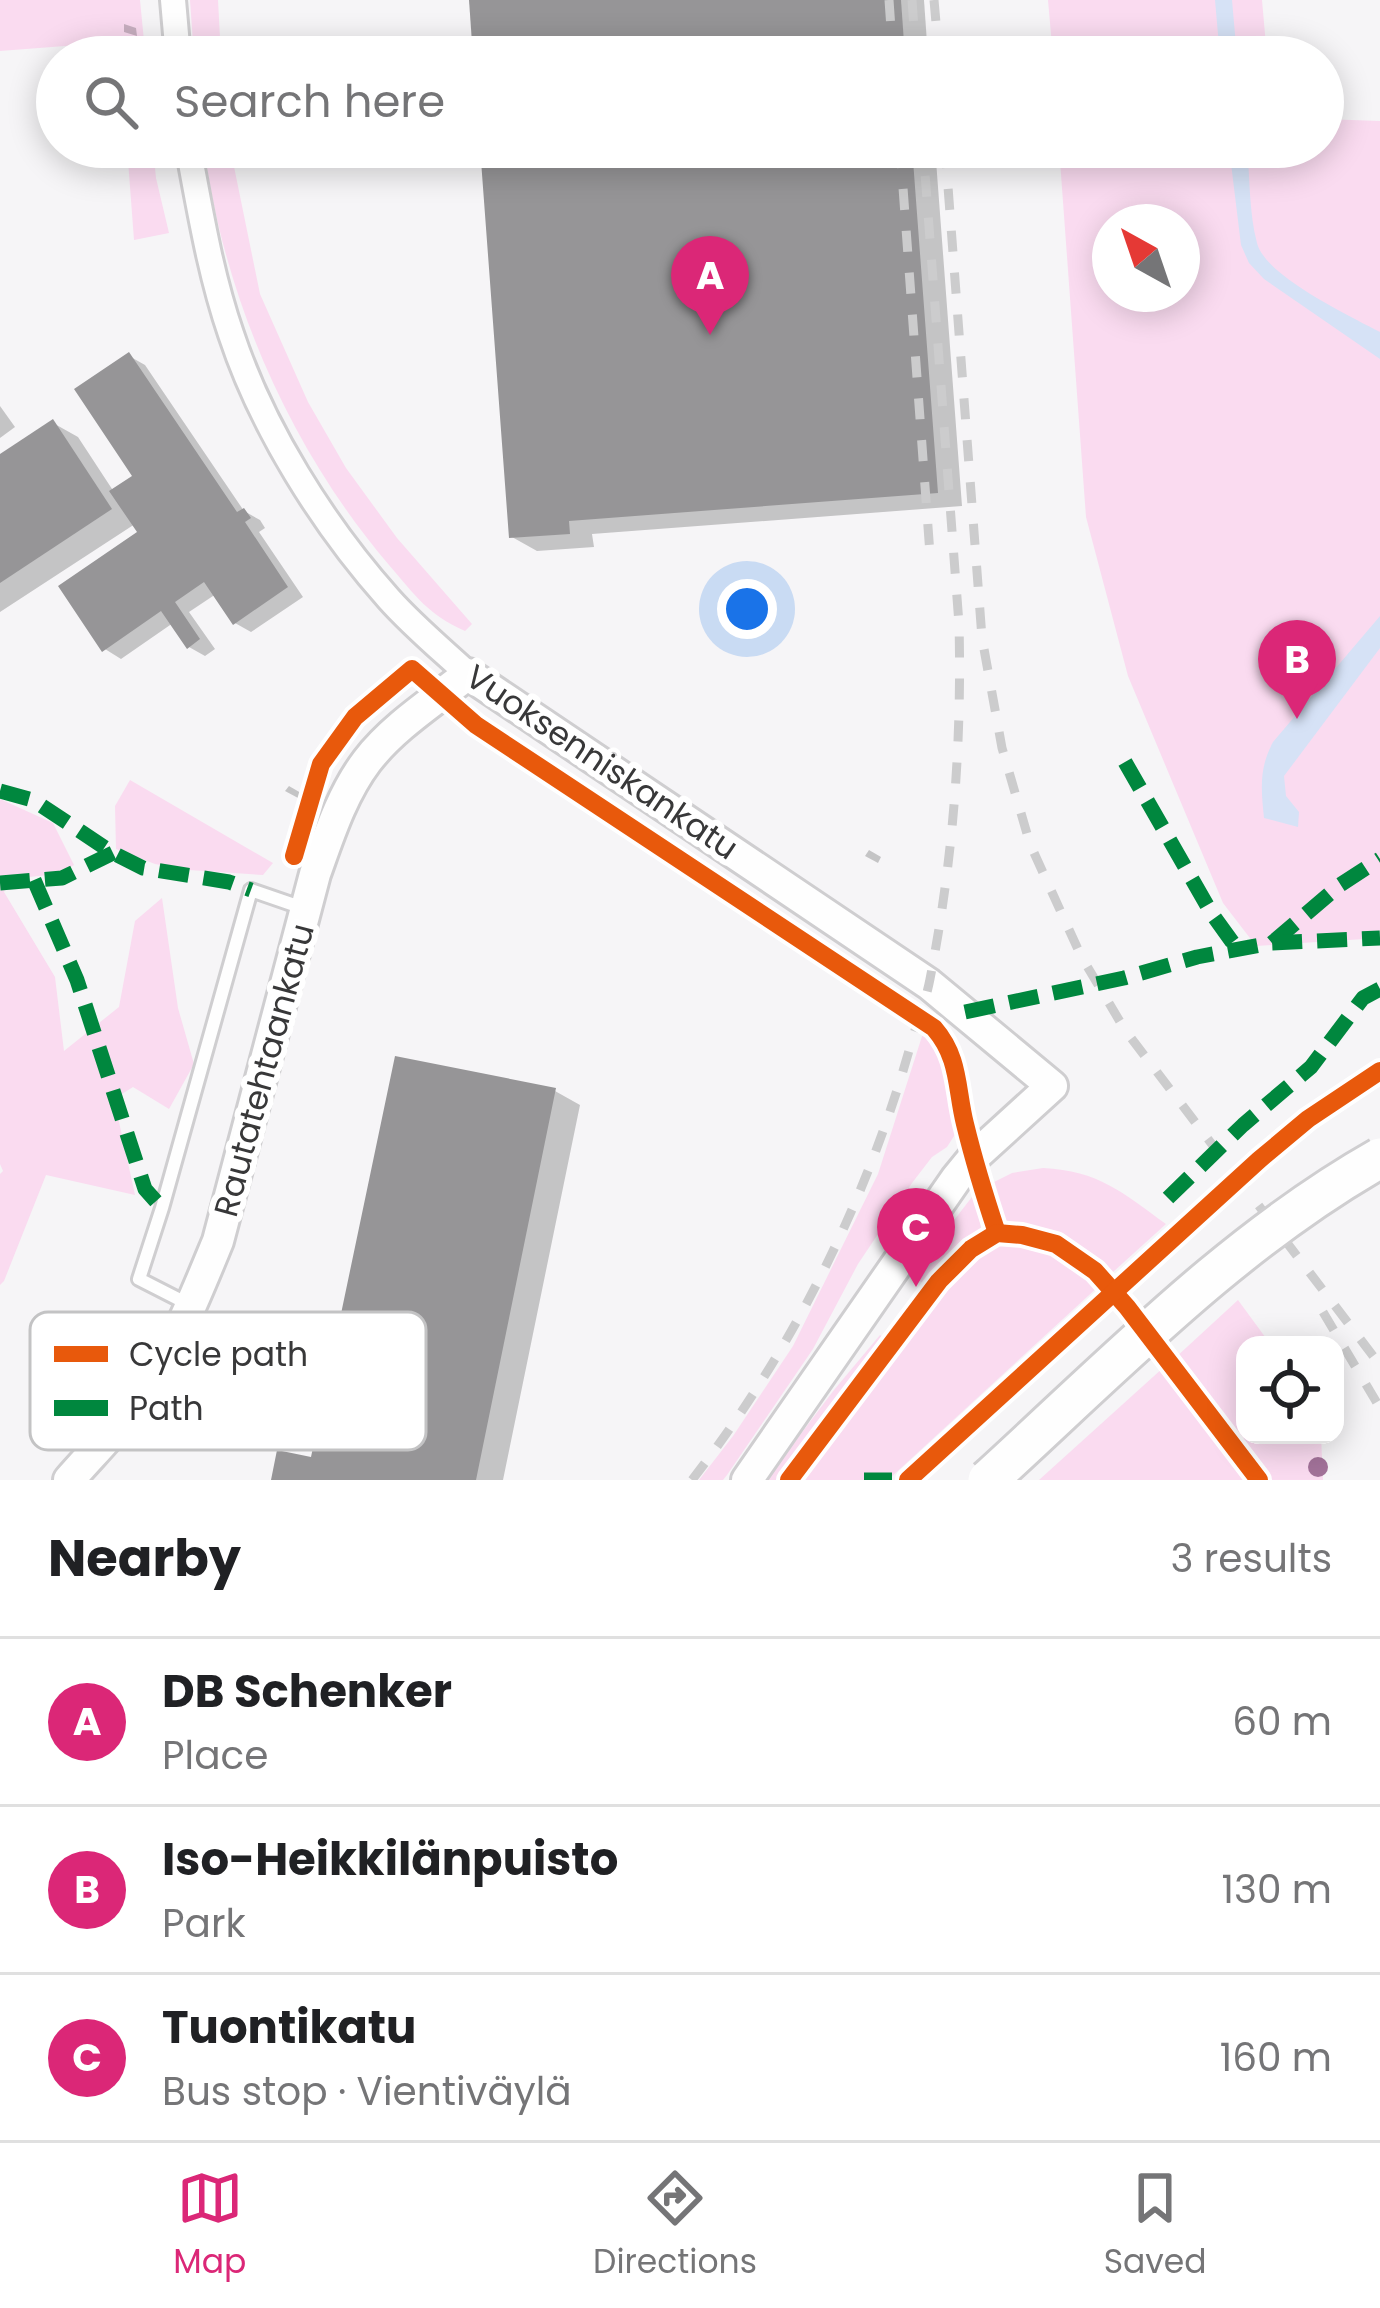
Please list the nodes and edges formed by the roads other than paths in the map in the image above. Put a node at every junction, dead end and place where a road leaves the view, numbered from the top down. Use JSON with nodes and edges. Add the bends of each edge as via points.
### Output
{"nodes":[{"id":1,"x":173,"y":0,"type":"edge"},
{"id":2,"x":176,"y":36,"type":"edge"},
{"id":3,"x":192,"y":168,"type":"edge"},
{"id":4,"x":469,"y":674,"type":"junction"},
{"id":5,"x":307,"y":909,"type":"junction"},
{"id":6,"x":1380,"y":1158,"type":"edge"},
{"id":7,"x":191,"y":1306,"type":"junction"},
{"id":8,"x":188,"y":1312,"type":"edge"},
{"id":9,"x":93,"y":1450,"type":"edge"},
{"id":10,"x":68,"y":1480,"type":"edge"},
{"id":11,"x":747,"y":1480,"type":"edge"},
{"id":12,"x":988,"y":1480,"type":"edge"}],
"edges":[{"from":1,"to":2,"type":"street"},
{"from":3,"to":4,"type":"street","name":"Vuoksenniskankatu","via":[[232,338],[283,449],[353,557]]},
{"from":4,"to":5,"type":"street","name":"Rautatehtaankatu","via":[[368,759],[332,824]]},
{"from":4,"to":11,"type":"street","name":"Vuoksenniskankatu","via":[[929,984],[1052,1086],[956,1179]]},
{"from":5,"to":7,"type":"street","name":"Rautatehtaankatu","via":[[218,1241]]},
{"from":5,"to":7,"type":"lane","via":[[250,890],[139,1279]]},
{"from":6,"to":12,"type":"main road","bridge":true,"via":[[1236,1257]]},
{"from":7,"to":8,"type":"street","name":"Rautatehtaankatu"},
{"from":9,"to":10,"type":"street","name":"Rautatehtaankatu"}]}
